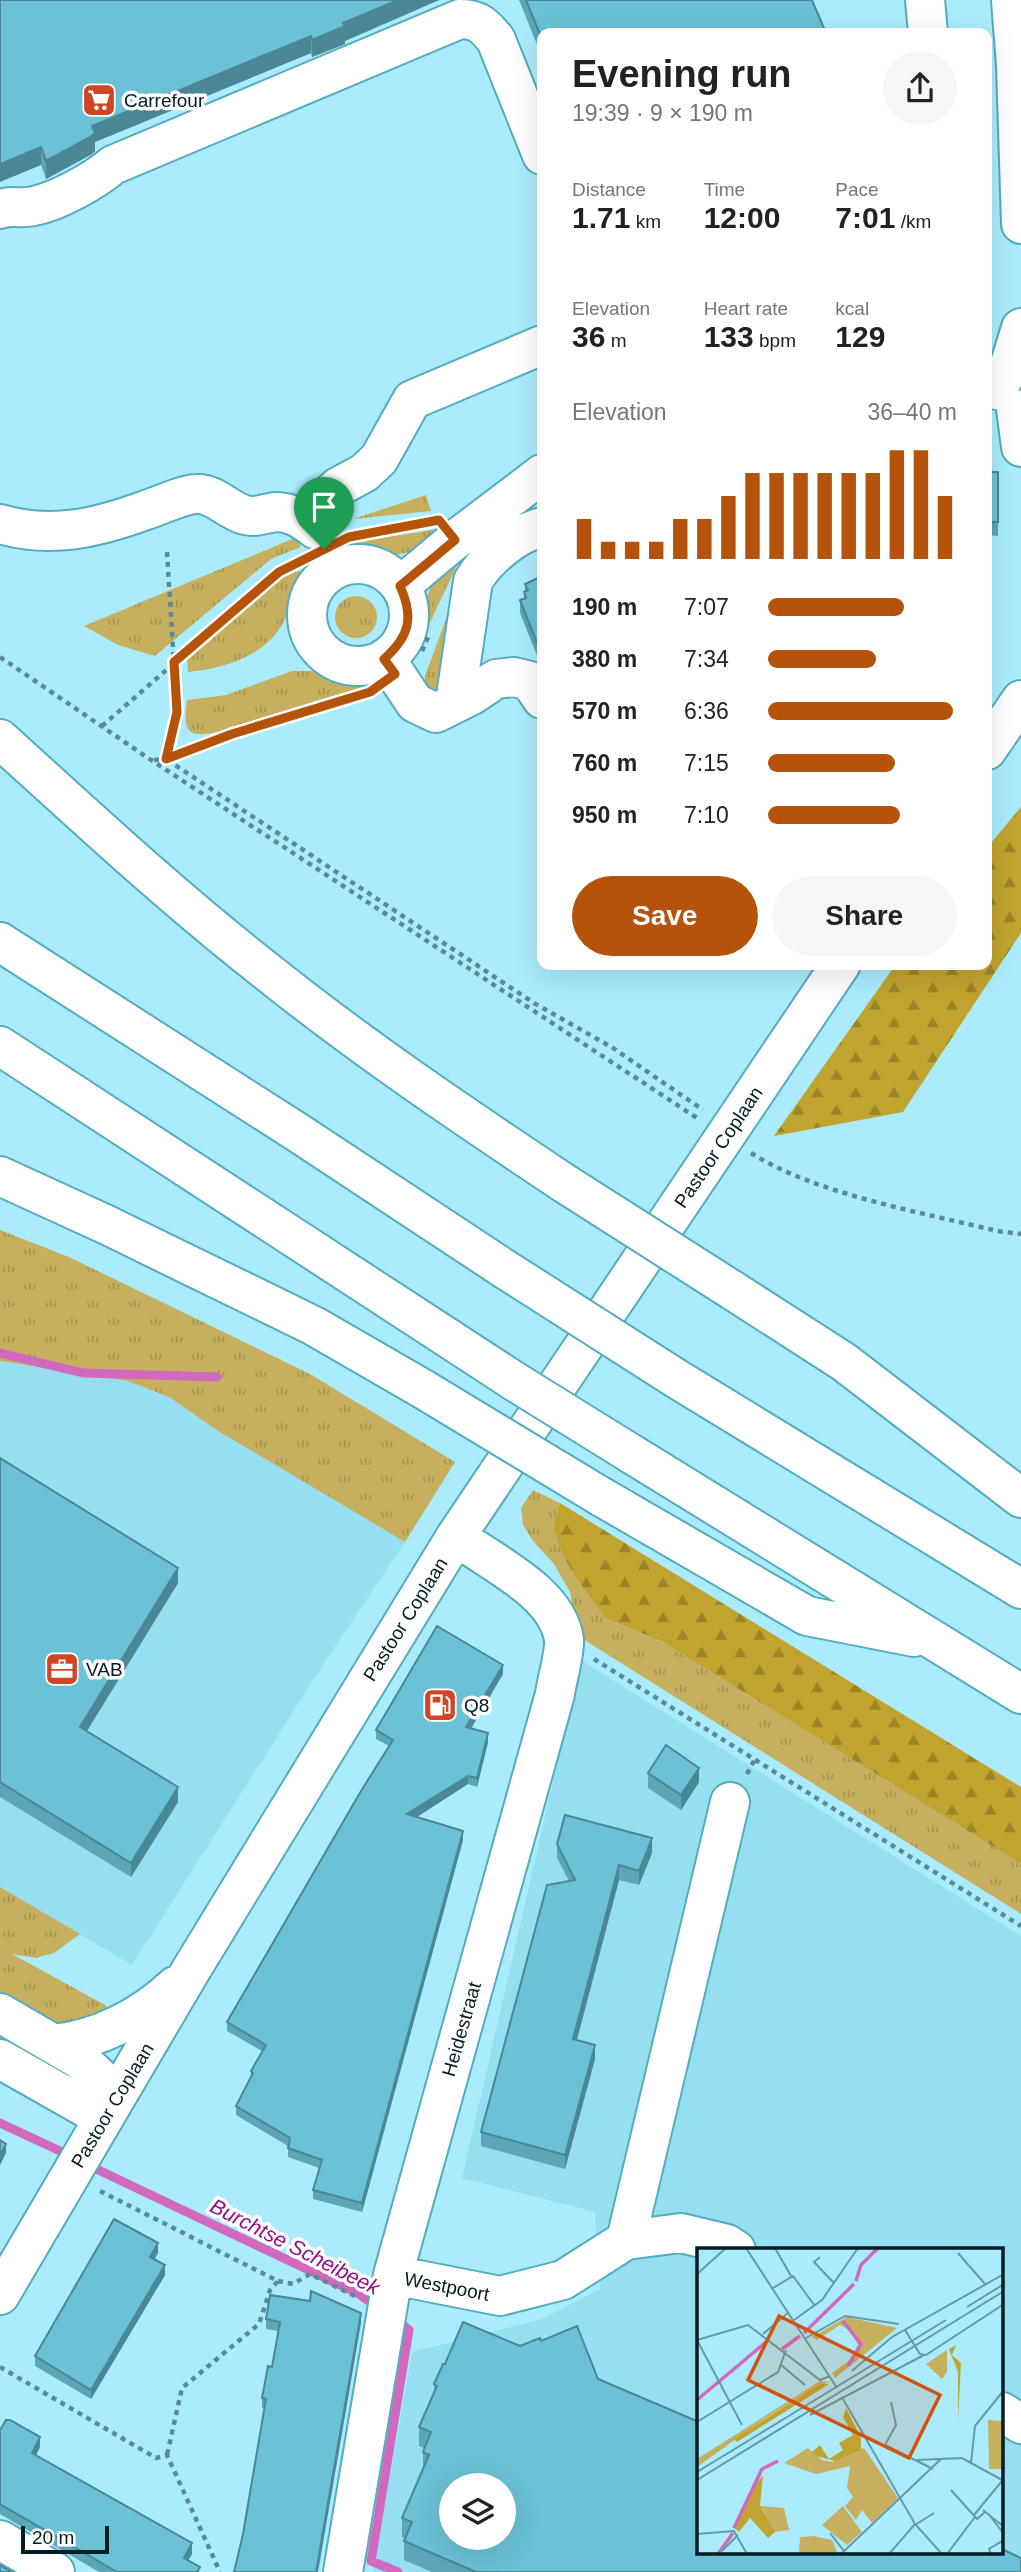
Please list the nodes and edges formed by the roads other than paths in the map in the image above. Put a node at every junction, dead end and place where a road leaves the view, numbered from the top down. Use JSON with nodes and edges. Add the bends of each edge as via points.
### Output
{"nodes":[{"id":1,"x":925,"y":0,"type":"edge"},
{"id":2,"x":1011,"y":0,"type":"edge"},
{"id":3,"x":928,"y":28,"type":"edge"},
{"id":4,"x":537,"y":142,"type":"edge"},
{"id":5,"x":0,"y":209,"type":"edge"},
{"id":6,"x":1021,"y":224,"type":"edge"},
{"id":7,"x":1021,"y":327,"type":"edge"},
{"id":8,"x":537,"y":347,"type":"edge"},
{"id":9,"x":1005,"y":399,"type":"edge"},
{"id":10,"x":1021,"y":447,"type":"edge"},
{"id":11,"x":537,"y":478,"type":"edge"},
{"id":12,"x":0,"y":524,"type":"edge"},
{"id":13,"x":537,"y":529,"type":"edge"},
{"id":14,"x":324,"y":549,"type":"junction"},
{"id":15,"x":400,"y":586,"type":"junction"},
{"id":16,"x":390,"y":666,"type":"junction"},
{"id":17,"x":537,"y":692,"type":"edge"},
{"id":18,"x":1021,"y":700,"type":"edge"},
{"id":19,"x":455,"y":703,"type":"junction"},
{"id":20,"x":0,"y":739,"type":"edge"},
{"id":21,"x":992,"y":743,"type":"edge"},
{"id":22,"x":0,"y":942,"type":"edge"},
{"id":23,"x":837,"y":970,"type":"edge"},
{"id":24,"x":0,"y":1046,"type":"edge"},
{"id":25,"x":0,"y":1176,"type":"edge"},
{"id":26,"x":1021,"y":1499,"type":"edge"},
{"id":27,"x":456,"y":1536,"type":"junction"},
{"id":28,"x":1021,"y":1589,"type":"edge"},
{"id":29,"x":937,"y":1641,"type":"junction"},
{"id":30,"x":1021,"y":1695,"type":"edge"},
{"id":31,"x":730,"y":1802,"type":"dead end"},
{"id":32,"x":191,"y":1970,"type":"junction"},
{"id":33,"x":0,"y":2013,"type":"edge"},
{"id":34,"x":53,"y":2044,"type":"junction"},
{"id":35,"x":0,"y":2059,"type":"edge"},
{"id":36,"x":110,"y":2108,"type":"junction"},
{"id":37,"x":626,"y":2240,"type":"junction"},
{"id":38,"x":733,"y":2248,"type":"edge"},
{"id":39,"x":390,"y":2293,"type":"junction"},
{"id":40,"x":0,"y":2295,"type":"edge"},
{"id":41,"x":1004,"y":2413,"type":"edge"},
{"id":42,"x":1021,"y":2424,"type":"edge"},
{"id":43,"x":0,"y":2540,"type":"edge"},
{"id":44,"x":55,"y":2572,"type":"edge"},
{"id":45,"x":344,"y":2572,"type":"edge"}],
"edges":[{"from":1,"to":3,"type":"main road"},
{"from":2,"to":6,"type":"main road"},
{"from":4,"to":5,"type":"main road","via":[[496,40],[485,26],[473,19],[460,19],[113,165],[82,187],[33,207]]},
{"from":7,"to":9,"type":"main road"},
{"from":8,"to":14,"type":"main road","via":[[412,400],[379,459],[328,496]]},
{"from":9,"to":10,"type":"main road"},
{"from":11,"to":15,"type":"main road"},
{"from":12,"to":14,"type":"main road","via":[[54,531],[90,528],[197,494],[247,516],[296,515]]},
{"from":13,"to":19,"type":"main road","via":[[514,539],[473,580]]},
{"from":14,"to":15,"type":"main road","via":[[348,564],[377,567]]},
{"from":14,"to":16,"type":"main road","via":[[321,579],[308,607],[313,638],[337,661]]},
{"from":15,"to":16,"type":"main road","via":[[409,617]]},
{"from":16,"to":19,"type":"main road","via":[[415,703],[436,713]]},
{"from":17,"to":19,"type":"main road","via":[[530,681],[496,679]]},
{"from":18,"to":21,"type":"main road"},
{"from":20,"to":26,"type":"main road","bridge":true,"via":[[190,910],[266,971],[446,1104],[844,1362]]},
{"from":22,"to":28,"type":"main road","bridge":true,"via":[[677,1379]]},
{"from":23,"to":27,"type":"main road","name":"Pastoor Coplaan"},
{"from":24,"to":29,"type":"main road","bridge":true,"via":[[452,1342]]},
{"from":25,"to":29,"type":"main road","bridge":true,"via":[[314,1326],[807,1616]]},
{"from":27,"to":32,"type":"main road","name":"Pastoor Coplaan"},
{"from":27,"to":39,"type":"main road","name":"Heidestraat","via":[[495,1560],[552,1609],[564,1640],[555,1694]]},
{"from":29,"to":30,"type":"main road"},
{"from":31,"to":37,"type":"main road"},
{"from":32,"to":34,"type":"main road","via":[[162,1998],[121,2025],[92,2037]]},
{"from":32,"to":36,"type":"main road","name":"Pastoor Coplaan"},
{"from":33,"to":34,"type":"main road"},
{"from":34,"to":36,"type":"main road","via":[[96,2074]]},
{"from":35,"to":36,"type":"main road"},
{"from":36,"to":40,"type":"main road","name":"Pastoor Coplaan"},
{"from":37,"to":38,"type":"main road","name":"Westpoort","via":[[681,2233]]},
{"from":37,"to":39,"type":"main road","name":"Westpoort","via":[[563,2280],[500,2296]]},
{"from":39,"to":45,"type":"main road","name":"Heidestraat"},
{"from":41,"to":42,"type":"main road"},
{"from":43,"to":44,"type":"main road"}]}
